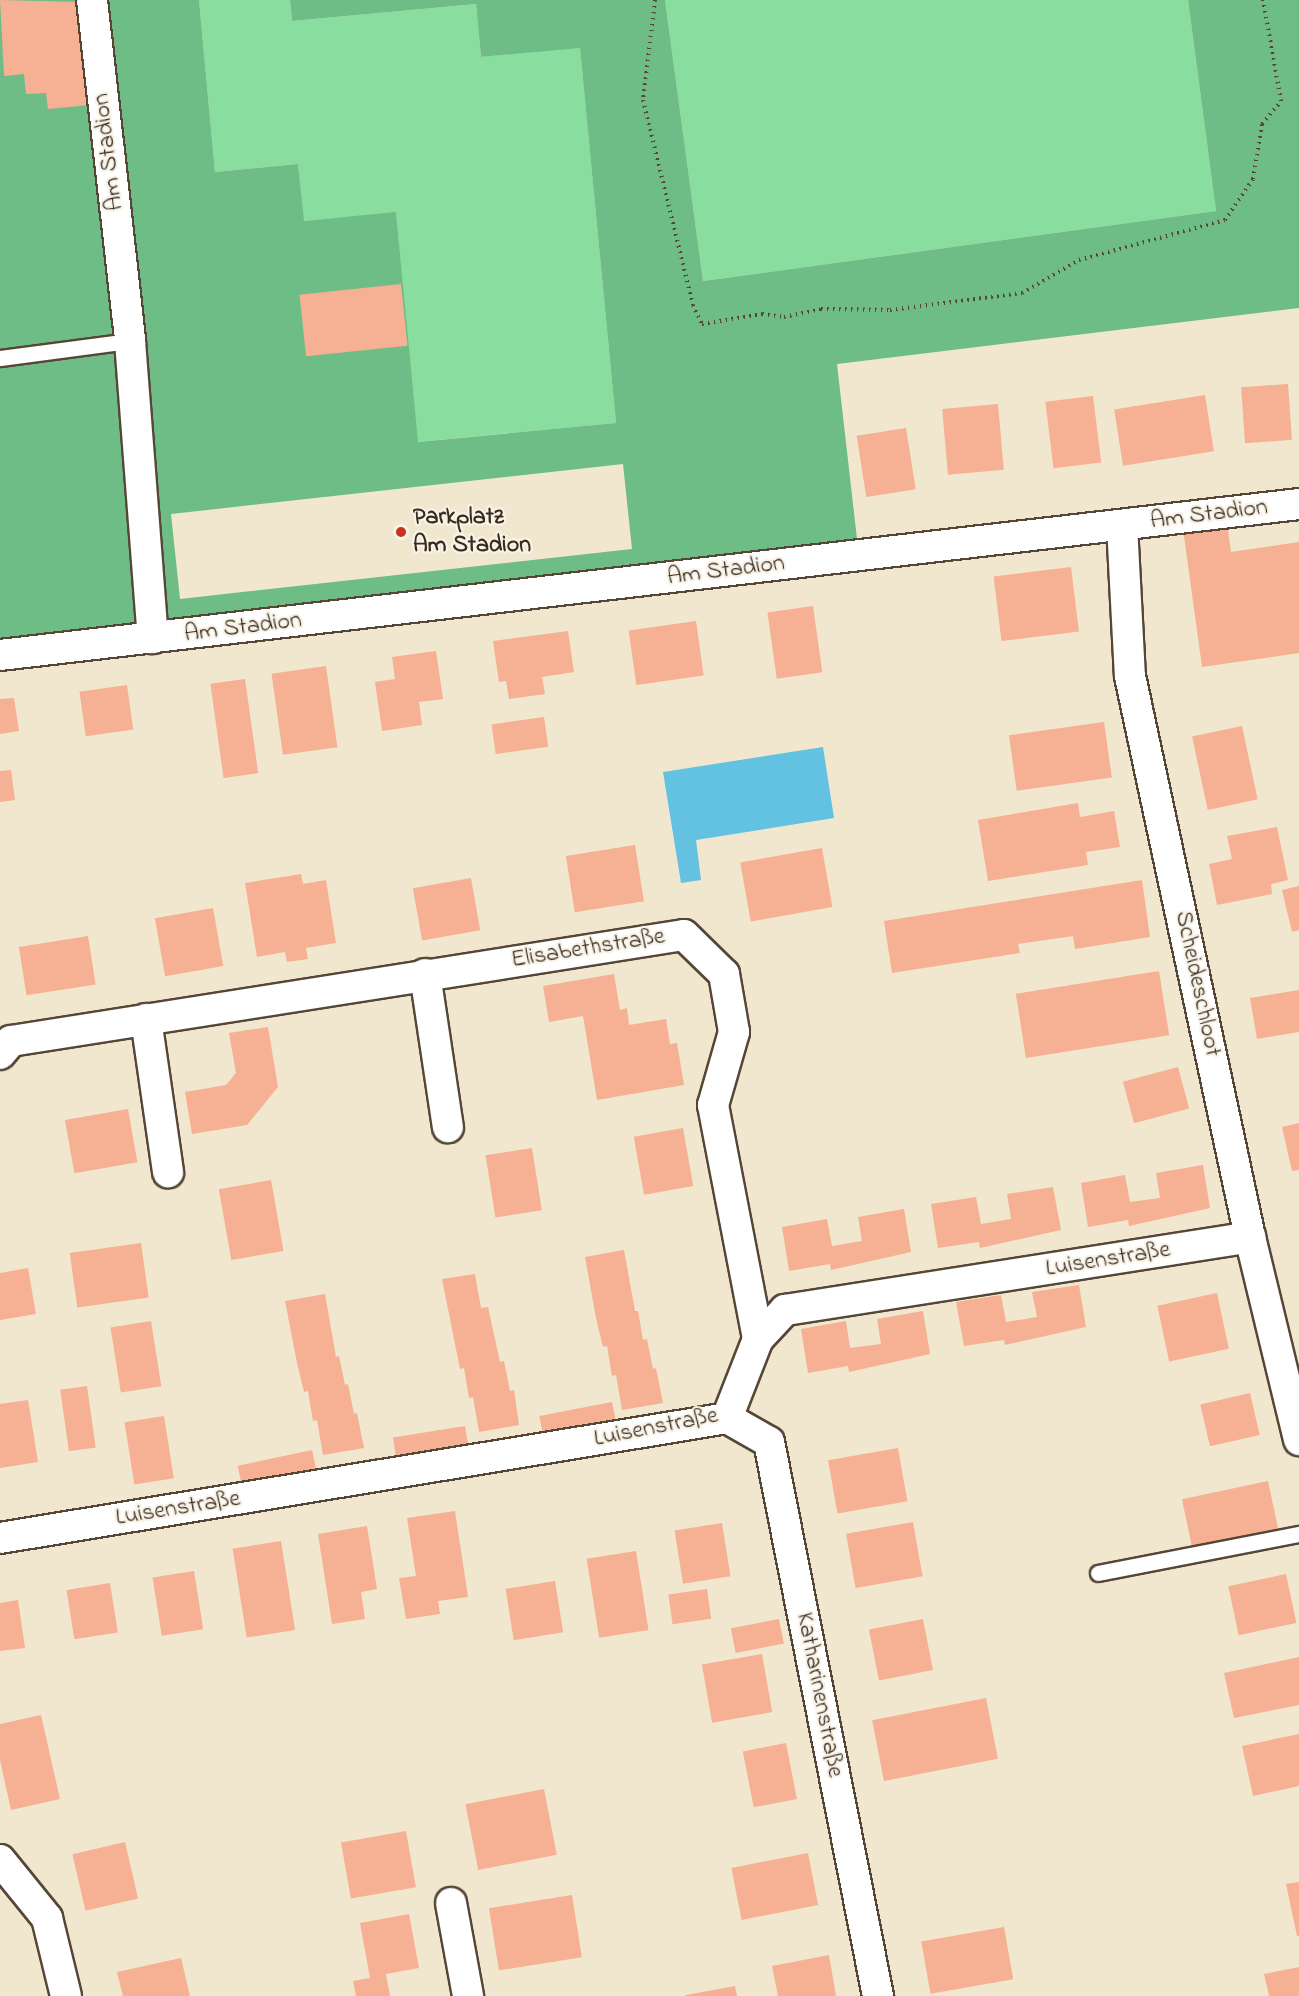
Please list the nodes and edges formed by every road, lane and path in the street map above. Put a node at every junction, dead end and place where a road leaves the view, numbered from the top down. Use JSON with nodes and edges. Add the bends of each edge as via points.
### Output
{"nodes":[{"id":1,"x":92,"y":0,"type":"edge"},
{"id":2,"x":655,"y":0,"type":"edge"},
{"id":3,"x":1263,"y":0,"type":"edge"},
{"id":4,"x":130,"y":341,"type":"junction"},
{"id":5,"x":0,"y":358,"type":"edge"},
{"id":6,"x":1299,"y":504,"type":"edge"},
{"id":7,"x":1122,"y":525,"type":"junction"},
{"id":8,"x":153,"y":638,"type":"junction"},
{"id":9,"x":0,"y":655,"type":"edge"},
{"id":10,"x":425,"y":974,"type":"junction"},
{"id":11,"x":146,"y":1019,"type":"junction"},
{"id":12,"x":0,"y":1054,"type":"edge"},
{"id":13,"x":448,"y":1127,"type":"dead end"},
{"id":14,"x":168,"y":1172,"type":"dead end"},
{"id":15,"x":1250,"y":1237,"type":"junction"},
{"id":16,"x":758,"y":1339,"type":"junction"},
{"id":17,"x":727,"y":1419,"type":"junction"},
{"id":18,"x":1299,"y":1440,"type":"edge"},
{"id":19,"x":1299,"y":1534,"type":"edge"},
{"id":20,"x":0,"y":1538,"type":"edge"},
{"id":21,"x":1098,"y":1573,"type":"dead end"},
{"id":22,"x":0,"y":1860,"type":"edge"},
{"id":23,"x":451,"y":1902,"type":"dead end"},
{"id":24,"x":66,"y":1996,"type":"edge"},
{"id":25,"x":468,"y":1996,"type":"edge"},
{"id":26,"x":878,"y":1996,"type":"edge"}],
"edges":[{"from":1,"to":4,"type":"street","name":"Am Stadion"},
{"from":2,"to":3,"type":"path","via":[[643,100],[693,305],[702,324],[762,314],[784,317],[821,309],[890,310],[1022,293],[1079,260],[1225,220],[1253,179],[1262,124],[1281,101]]},
{"from":4,"to":5,"type":"lane"},
{"from":4,"to":8,"type":"street","name":"Am Stadion"},
{"from":6,"to":7,"type":"street","name":"Am Stadion"},
{"from":7,"to":8,"type":"street","name":"Am Stadion"},
{"from":7,"to":15,"type":"street","name":"Scheideschloot","via":[[1130,676]]},
{"from":8,"to":9,"type":"street","name":"Am Stadion"},
{"from":10,"to":11,"type":"street","name":"Elisabethstraße"},
{"from":10,"to":13,"type":"street"},
{"from":10,"to":16,"type":"street","name":"Elisabethstraße","via":[[684,935],[724,974],[734,1032],[713,1105]]},
{"from":11,"to":12,"type":"street","name":"Elisabethstraße","via":[[11,1041]]},
{"from":11,"to":14,"type":"street"},
{"from":15,"to":16,"type":"street","name":"Luisenstraße","via":[[785,1310]]},
{"from":15,"to":18,"type":"street","name":"Scheideschloot"},
{"from":16,"to":17,"type":"street","name":"Luisenstraße"},
{"from":17,"to":20,"type":"street","name":"Luisenstraße"},
{"from":17,"to":26,"type":"street","name":"Katharinenstraße","via":[[769,1442]]},
{"from":19,"to":21,"type":"lane"},
{"from":22,"to":24,"type":"street","via":[[47,1918]]},
{"from":23,"to":25,"type":"street"}]}
